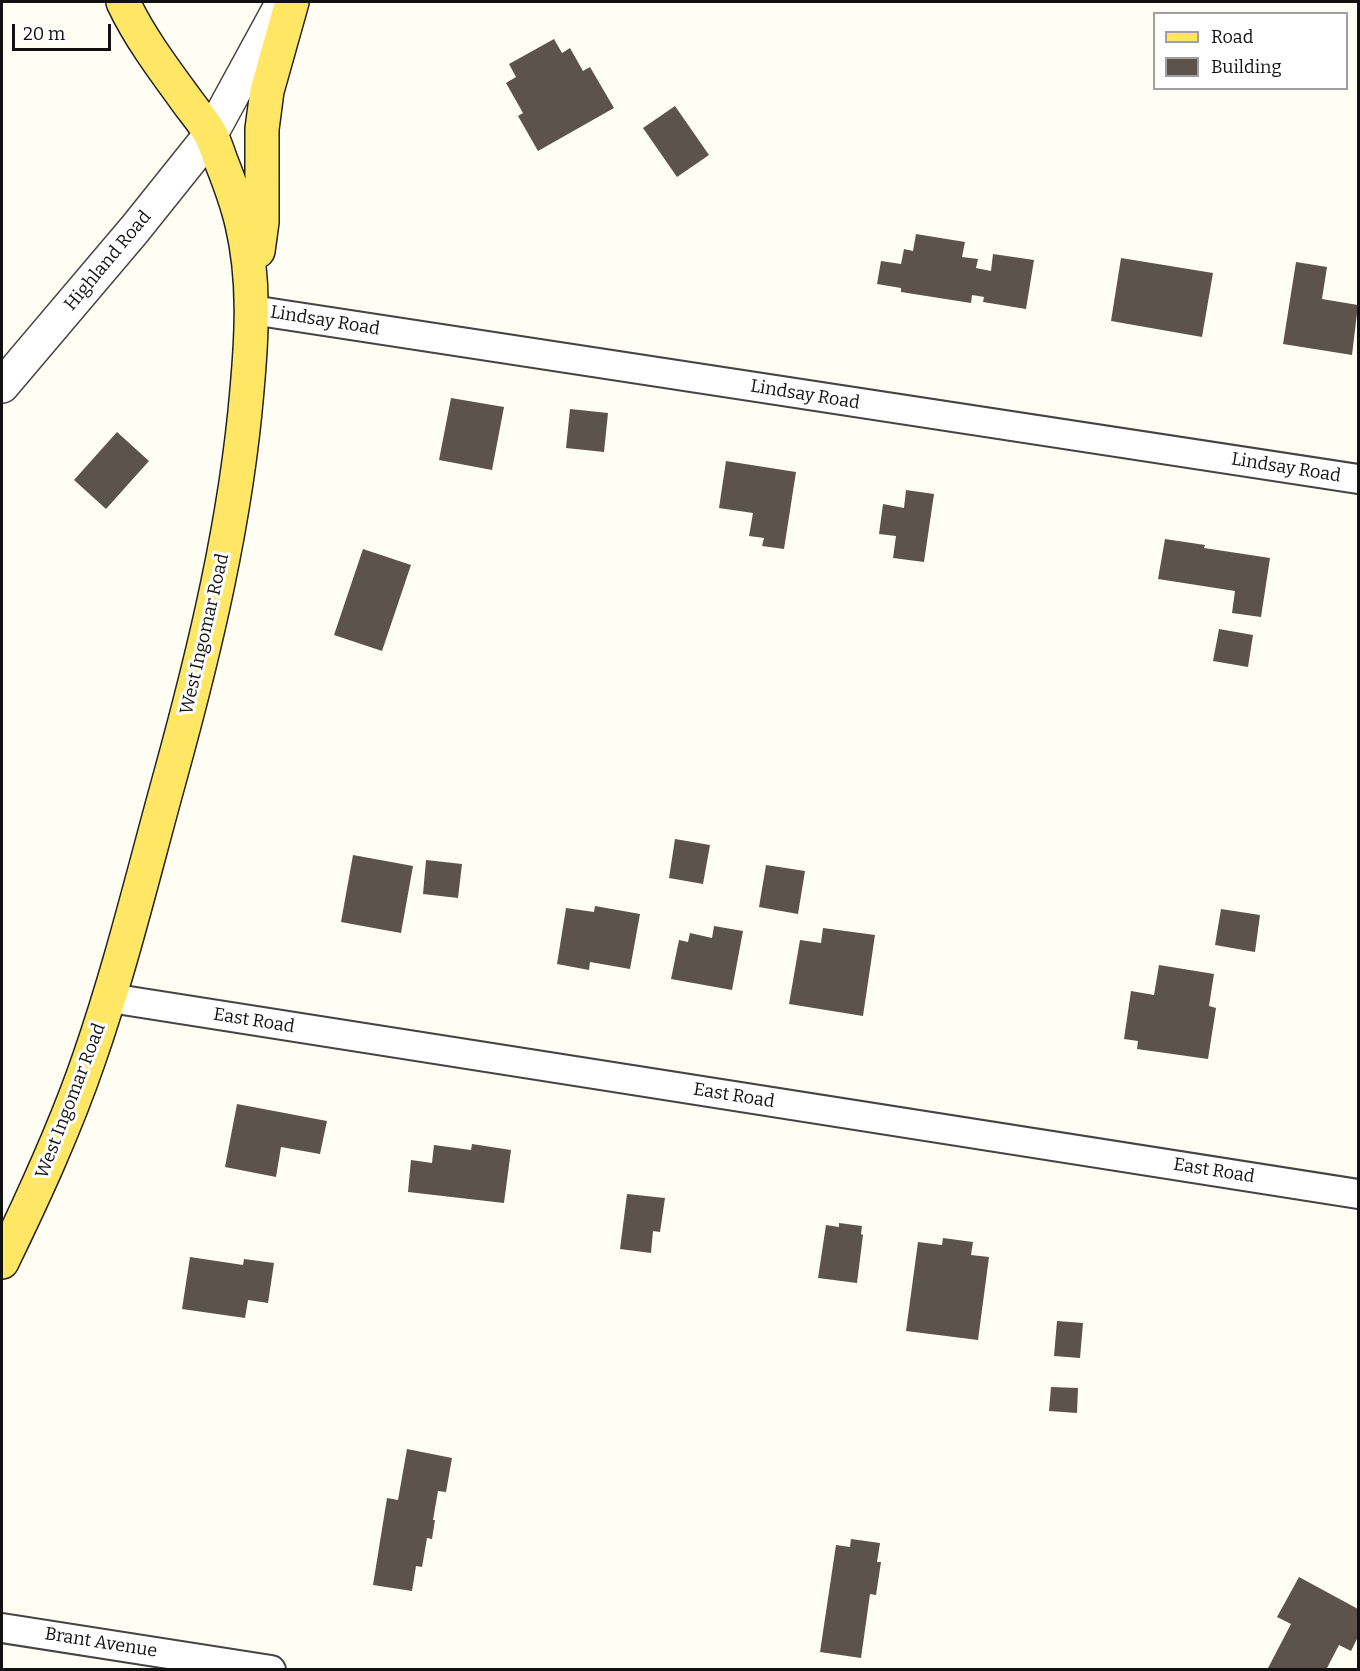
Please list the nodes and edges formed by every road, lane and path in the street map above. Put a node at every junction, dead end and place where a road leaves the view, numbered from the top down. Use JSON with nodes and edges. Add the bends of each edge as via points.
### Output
{"nodes":[{"id":1,"x":123,"y":2,"type":"edge"},
{"id":2,"x":283,"y":2,"type":"edge"},
{"id":3,"x":292,"y":2,"type":"edge"},
{"id":4,"x":211,"y":134,"type":"junction"},
{"id":5,"x":252,"y":310,"type":"junction"},
{"id":6,"x":2,"y":386,"type":"edge"},
{"id":7,"x":1359,"y":479,"type":"edge"},
{"id":8,"x":110,"y":998,"type":"junction"},
{"id":9,"x":1359,"y":1194,"type":"edge"},
{"id":10,"x":2,"y":1262,"type":"edge"},
{"id":11,"x":2,"y":1628,"type":"edge"},
{"id":12,"x":271,"y":1670,"type":"edge"}],
"edges":[{"from":1,"to":4,"type":"main road","name":"West Ingomar Road","via":[[145,42]]},
{"from":2,"to":4,"type":"street"},
{"from":3,"to":5,"type":"main road","via":[[267,91],[262,129],[262,222]]},
{"from":4,"to":5,"type":"main road","name":"West Ingomar Road","via":[[242,222]]},
{"from":4,"to":6,"type":"street","name":"Highland Road"},
{"from":5,"to":7,"type":"street","name":"Lindsay Road"},
{"from":5,"to":8,"type":"main road","name":"West Ingomar Road","via":[[243,440],[220,573],[185,722]]},
{"from":8,"to":9,"type":"street","name":"East Road"},
{"from":8,"to":10,"type":"main road","name":"West Ingomar Road","via":[[66,1119]]},
{"from":11,"to":12,"type":"street","name":"Brant Avenue"}]}
